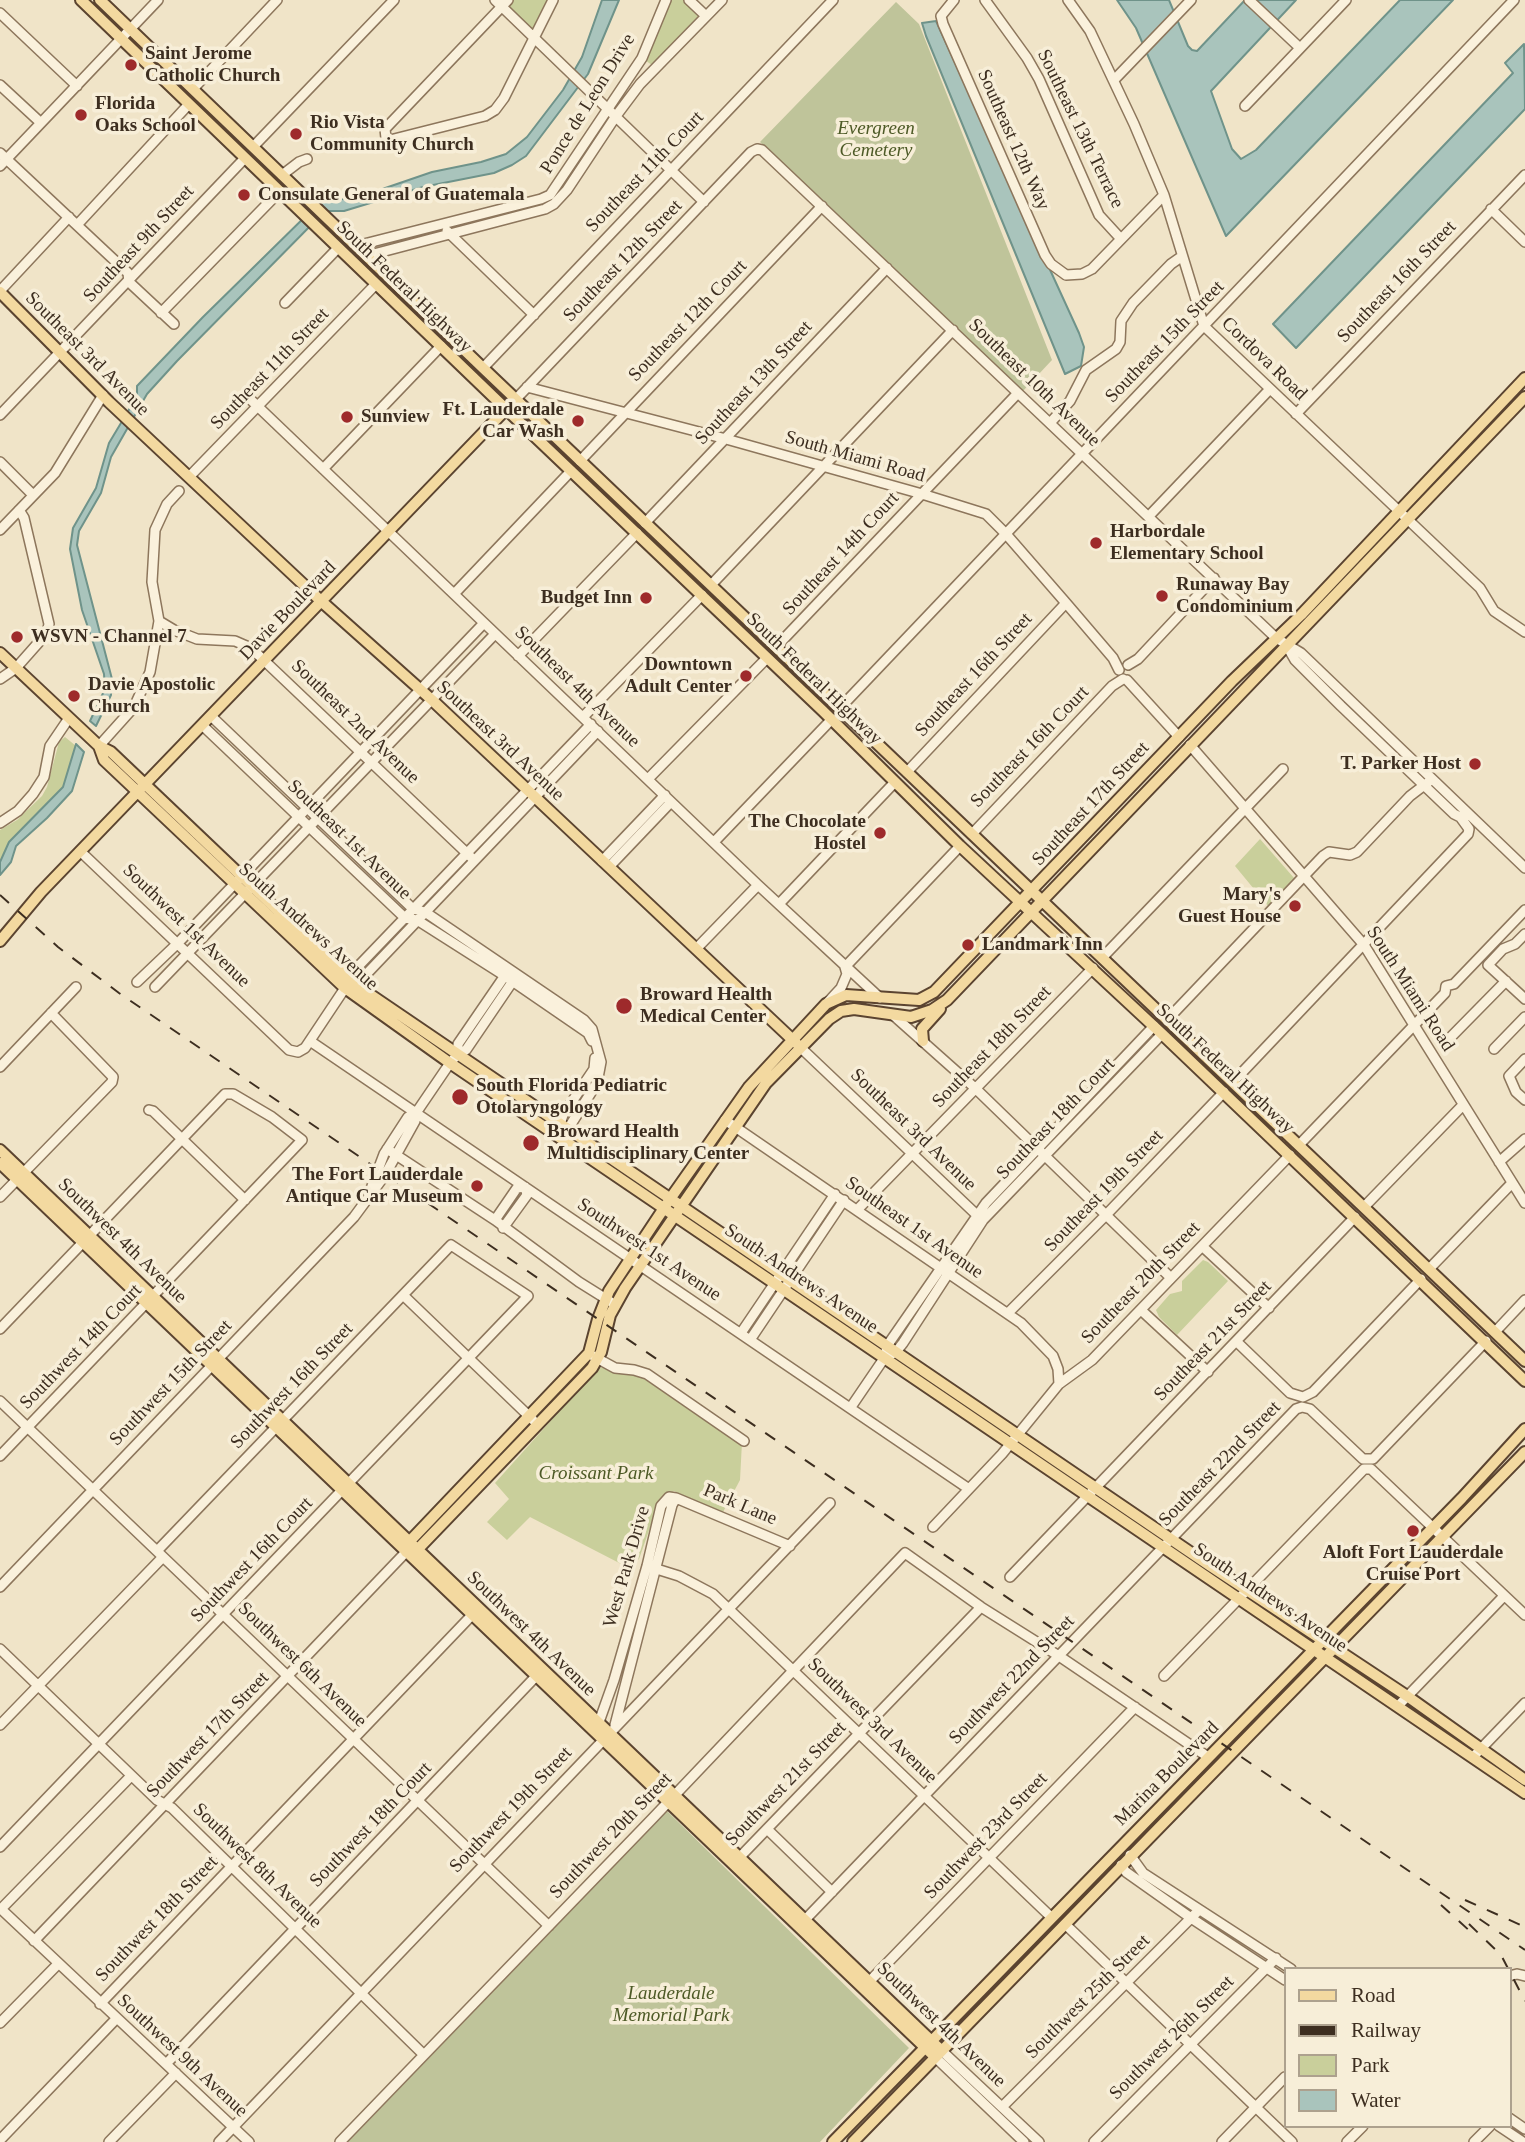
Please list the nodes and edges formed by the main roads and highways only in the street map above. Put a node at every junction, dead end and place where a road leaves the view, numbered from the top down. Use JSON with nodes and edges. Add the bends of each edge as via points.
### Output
{"nodes":[{"id":1,"x":80,"y":0,"type":"edge"},
{"id":2,"x":100,"y":0,"type":"edge"},
{"id":3,"x":230,"y":144,"type":"junction"},
{"id":4,"x":253,"y":147,"type":"junction"},
{"id":5,"x":245,"y":158,"type":"junction"},
{"id":6,"x":270,"y":163,"type":"junction"},
{"id":7,"x":338,"y":248,"type":"junction"},
{"id":8,"x":366,"y":256,"type":"junction"},
{"id":9,"x":376,"y":284,"type":"junction"},
{"id":10,"x":398,"y":287,"type":"junction"},
{"id":11,"x":0,"y":292,"type":"edge"},
{"id":12,"x":1525,"y":378,"type":"edge"},
{"id":13,"x":1525,"y":397,"type":"edge"},
{"id":14,"x":516,"y":399,"type":"junction"},
{"id":15,"x":506,"y":410,"type":"junction"},
{"id":16,"x":1494,"y":410,"type":"junction"},
{"id":17,"x":1481,"y":424,"type":"junction"},
{"id":18,"x":1488,"y":436,"type":"junction"},
{"id":19,"x":1476,"y":449,"type":"junction"},
{"id":20,"x":622,"y":519,"type":"junction"},
{"id":21,"x":645,"y":523,"type":"junction"},
{"id":22,"x":636,"y":533,"type":"junction"},
{"id":23,"x":658,"y":535,"type":"junction"},
{"id":24,"x":321,"y":601,"type":"junction"},
{"id":25,"x":1281,"y":641,"type":"junction"},
{"id":26,"x":0,"y":653,"type":"edge"},
{"id":27,"x":840,"y":708,"type":"junction"},
{"id":28,"x":823,"y":710,"type":"junction"},
{"id":29,"x":832,"y":719,"type":"junction"},
{"id":30,"x":1194,"y":721,"type":"junction"},
{"id":31,"x":856,"y":724,"type":"junction"},
{"id":32,"x":1190,"y":745,"type":"junction"},
{"id":33,"x":142,"y":788,"type":"junction"},
{"id":34,"x":1032,"y":892,"type":"junction"},
{"id":35,"x":1041,"y":901,"type":"junction"},
{"id":36,"x":1022,"y":903,"type":"junction"},
{"id":37,"x":1031,"y":912,"type":"junction"},
{"id":38,"x":0,"y":941,"type":"edge"},
{"id":39,"x":970,"y":957,"type":"junction"},
{"id":40,"x":979,"y":967,"type":"junction"},
{"id":41,"x":350,"y":983,"type":"junction"},
{"id":42,"x":947,"y":1000,"type":"junction"},
{"id":43,"x":1144,"y":1016,"type":"junction"},
{"id":44,"x":1167,"y":1020,"type":"junction"},
{"id":45,"x":1158,"y":1030,"type":"junction"},
{"id":46,"x":1179,"y":1031,"type":"junction"},
{"id":47,"x":923,"y":1041,"type":"road end"},
{"id":48,"x":797,"y":1044,"type":"junction"},
{"id":49,"x":562,"y":1129,"type":"junction"},
{"id":50,"x":1275,"y":1141,"type":"junction"},
{"id":51,"x":1299,"y":1145,"type":"junction"},
{"id":52,"x":0,"y":1150,"type":"edge"},
{"id":53,"x":1290,"y":1155,"type":"junction"},
{"id":54,"x":1311,"y":1157,"type":"junction"},
{"id":55,"x":0,"y":1163,"type":"edge"},
{"id":56,"x":21,"y":1176,"type":"junction"},
{"id":57,"x":668,"y":1203,"type":"junction"},
{"id":58,"x":678,"y":1210,"type":"junction"},
{"id":59,"x":1410,"y":1269,"type":"junction"},
{"id":60,"x":1429,"y":1269,"type":"junction"},
{"id":61,"x":1421,"y":1279,"type":"junction"},
{"id":62,"x":1440,"y":1280,"type":"junction"},
{"id":63,"x":610,"y":1301,"type":"junction"},
{"id":64,"x":1525,"y":1361,"type":"edge"},
{"id":65,"x":1525,"y":1381,"type":"edge"},
{"id":66,"x":1525,"y":1429,"type":"edge"},
{"id":67,"x":1525,"y":1452,"type":"edge"},
{"id":68,"x":412,"y":1547,"type":"junction"},
{"id":69,"x":1243,"y":1594,"type":"junction"},
{"id":70,"x":1322,"y":1640,"type":"junction"},
{"id":71,"x":1313,"y":1650,"type":"junction"},
{"id":72,"x":1328,"y":1652,"type":"junction"},
{"id":73,"x":540,"y":1673,"type":"junction"},
{"id":74,"x":611,"y":1730,"type":"junction"},
{"id":75,"x":1476,"y":1753,"type":"junction"},
{"id":76,"x":1208,"y":1758,"type":"junction"},
{"id":77,"x":1209,"y":1776,"type":"junction"},
{"id":78,"x":1525,"y":1780,"type":"edge"},
{"id":79,"x":1525,"y":1793,"type":"edge"},
{"id":80,"x":1133,"y":1834,"type":"junction"},
{"id":81,"x":1121,"y":1865,"type":"junction"},
{"id":82,"x":1062,"y":1906,"type":"junction"},
{"id":83,"x":1051,"y":1917,"type":"junction"},
{"id":84,"x":1065,"y":1924,"type":"junction"},
{"id":85,"x":1054,"y":1935,"type":"junction"},
{"id":86,"x":928,"y":2044,"type":"junction"},
{"id":87,"x":938,"y":2053,"type":"junction"},
{"id":88,"x":833,"y":2142,"type":"edge"},
{"id":89,"x":853,"y":2142,"type":"edge"}],
"edges":[{"from":1,"to":3,"type":"main road","name":"South Federal Highway"},
{"from":2,"to":4,"type":"main road"},
{"from":3,"to":4,"type":"main road"},
{"from":3,"to":5,"type":"main road","name":"South Federal Highway"},
{"from":4,"to":6,"type":"main road"},
{"from":5,"to":6,"type":"main road"},
{"from":5,"to":7,"type":"main road","name":"South Federal Highway"},
{"from":6,"to":8,"type":"main road","name":"South Federal Highway"},
{"from":7,"to":8,"type":"main road"},
{"from":7,"to":9,"type":"main road","name":"South Federal Highway"},
{"from":8,"to":10,"type":"main road","name":"South Federal Highway"},
{"from":9,"to":10,"type":"main road"},
{"from":9,"to":15,"type":"main road","name":"South Federal Highway"},
{"from":10,"to":14,"type":"main road","name":"South Federal Highway"},
{"from":11,"to":24,"type":"main road","name":"Southeast 3rd Avenue","via":[[106,399]]},
{"from":12,"to":16,"type":"main road","name":"Southeast 17th Street"},
{"from":13,"to":18,"type":"main road","name":"Southeast 17th Street"},
{"from":14,"to":15,"type":"main road","name":"Davie Boulevard"},
{"from":14,"to":21,"type":"main road","name":"South Federal Highway"},
{"from":15,"to":20,"type":"main road","name":"South Federal Highway"},
{"from":15,"to":24,"type":"main road","name":"Davie Boulevard"},
{"from":16,"to":17,"type":"main road","name":"Southeast 17th Street"},
{"from":16,"to":18,"type":"main road","via":[[1486,427]]},
{"from":17,"to":19,"type":"main road"},
{"from":17,"to":25,"type":"main road","name":"Southeast 17th Street"},
{"from":18,"to":19,"type":"main road","name":"Southeast 17th Street"},
{"from":19,"to":25,"type":"main road","name":"Southeast 17th Street","via":[[1408,521]]},
{"from":20,"to":21,"type":"main road"},
{"from":20,"to":22,"type":"main road","name":"South Federal Highway"},
{"from":21,"to":23,"type":"main road","name":"South Federal Highway"},
{"from":22,"to":23,"type":"main road"},
{"from":22,"to":28,"type":"main road","name":"South Federal Highway"},
{"from":23,"to":27,"type":"main road","name":"South Federal Highway"},
{"from":24,"to":33,"type":"main road","name":"Davie Boulevard"},
{"from":24,"to":48,"type":"main road","name":"Southeast 3rd Avenue"},
{"from":25,"to":30,"type":"main road","name":"Southeast 17th Street"},
{"from":25,"to":32,"type":"main road","name":"Southeast 17th Street"},
{"from":26,"to":33,"type":"main road","name":"South Andrews Avenue","via":[[99,746],[111,752]]},
{"from":27,"to":28,"type":"main road"},
{"from":27,"to":31,"type":"main road","name":"South Federal Highway"},
{"from":28,"to":29,"type":"main road","name":"South Federal Highway"},
{"from":29,"to":31,"type":"main road"},
{"from":29,"to":36,"type":"main road","name":"South Federal Highway"},
{"from":30,"to":32,"type":"main road"},
{"from":30,"to":34,"type":"main road","name":"Southeast 17th Street"},
{"from":31,"to":34,"type":"main road","name":"South Federal Highway"},
{"from":32,"to":35,"type":"main road","name":"Southeast 17th Street"},
{"from":33,"to":38,"type":"main road","name":"Davie Boulevard"},
{"from":33,"to":41,"type":"main road","name":"South Andrews Avenue","via":[[252,884]]},
{"from":33,"to":41,"type":"main road","name":"South Andrews Avenue","via":[[233,884]]},
{"from":34,"to":35,"type":"main road","name":"South Federal Highway"},
{"from":34,"to":36,"type":"main road","name":"Southeast 17th Street"},
{"from":35,"to":37,"type":"main road","name":"Southeast 17th Street"},
{"from":35,"to":44,"type":"main road","name":"South Federal Highway"},
{"from":36,"to":37,"type":"main road","name":"South Federal Highway"},
{"from":36,"to":39,"type":"main road","name":"Southeast 17th Street"},
{"from":37,"to":40,"type":"main road","name":"Southeast 17th Street"},
{"from":37,"to":43,"type":"main road","name":"South Federal Highway"},
{"from":39,"to":40,"type":"main road"},
{"from":39,"to":48,"type":"main road","name":"Southeast 17th Street","via":[[929,997],[910,1001],[846,995],[826,1003]]},
{"from":40,"to":42,"type":"main road","name":"Southeast 17th Street"},
{"from":41,"to":49,"type":"main road","name":"South Andrews Avenue"},
{"from":41,"to":49,"type":"main road","name":"South Andrews Avenue","via":[[450,1063]]},
{"from":42,"to":47,"type":"main road","via":[[922,1029]]},
{"from":42,"to":48,"type":"main road","name":"Southeast 17th Street","via":[[911,1017],[841,1011]]},
{"from":43,"to":44,"type":"main road"},
{"from":43,"to":45,"type":"main road","name":"South Federal Highway"},
{"from":44,"to":46,"type":"main road","name":"South Federal Highway"},
{"from":45,"to":46,"type":"main road"},
{"from":45,"to":50,"type":"main road","name":"South Federal Highway"},
{"from":46,"to":51,"type":"main road","name":"South Federal Highway"},
{"from":48,"to":57,"type":"main road","name":"Southeast 17th Street","via":[[748,1087]]},
{"from":48,"to":58,"type":"main road","name":"Southeast 17th Street"},
{"from":49,"to":57,"type":"main road","name":"South Andrews Avenue"},
{"from":50,"to":51,"type":"main road"},
{"from":50,"to":53,"type":"main road","name":"South Federal Highway"},
{"from":51,"to":54,"type":"main road","name":"South Federal Highway"},
{"from":52,"to":56,"type":"main road","name":"Southwest 4th Avenue"},
{"from":53,"to":54,"type":"main road"},
{"from":53,"to":59,"type":"main road","name":"South Federal Highway"},
{"from":54,"to":60,"type":"main road","name":"South Federal Highway"},
{"from":55,"to":56,"type":"main road","name":"Southwest 4th Avenue"},
{"from":56,"to":68,"type":"main road","name":"Southwest 4th Avenue"},
{"from":57,"to":58,"type":"main road","name":"South Andrews Avenue"},
{"from":57,"to":63,"type":"main road","name":"Southwest 17th Street","via":[[630,1258]]},
{"from":58,"to":63,"type":"main road","name":"Southwest 17th Street"},
{"from":58,"to":69,"type":"main road","name":"South Andrews Avenue"},
{"from":59,"to":60,"type":"main road"},
{"from":59,"to":61,"type":"main road","name":"South Federal Highway"},
{"from":60,"to":62,"type":"main road","name":"South Federal Highway"},
{"from":61,"to":62,"type":"main road"},
{"from":61,"to":65,"type":"main road","name":"South Federal Highway"},
{"from":62,"to":64,"type":"main road","name":"South Federal Highway"},
{"from":63,"to":68,"type":"main road","name":"Southwest 17th Street","via":[[593,1356]]},
{"from":66,"to":70,"type":"main road","name":"Marina Boulevard"},
{"from":67,"to":72,"type":"main road","name":"Marina Boulevard"},
{"from":68,"to":73,"type":"main road","name":"Southwest 4th Avenue"},
{"from":68,"to":73,"type":"main road","name":"Southwest 4th Avenue","via":[[472,1615]]},
{"from":69,"to":70,"type":"main road","name":"South Andrews Avenue"},
{"from":69,"to":71,"type":"main road","name":"South Andrews Avenue"},
{"from":70,"to":71,"type":"main road","name":"Marina Boulevard"},
{"from":70,"to":72,"type":"main road","name":"South Andrews Avenue"},
{"from":71,"to":72,"type":"main road","name":"South Andrews Avenue"},
{"from":71,"to":76,"type":"main road","name":"Marina Boulevard"},
{"from":72,"to":75,"type":"main road","name":"South Andrews Avenue","via":[[1398,1706]]},
{"from":72,"to":75,"type":"main road","name":"South Andrews Avenue","via":[[1407,1696]]},
{"from":72,"to":77,"type":"main road","name":"Marina Boulevard"},
{"from":73,"to":74,"type":"main road","name":"Southwest 4th Avenue"},
{"from":73,"to":74,"type":"main road","name":"Southwest 4th Avenue"},
{"from":74,"to":86,"type":"main road","name":"Southwest 4th Avenue","via":[[671,1799]]},
{"from":75,"to":78,"type":"main road","name":"South Andrews Avenue"},
{"from":75,"to":79,"type":"main road","name":"South Andrews Avenue"},
{"from":76,"to":77,"type":"main road"},
{"from":76,"to":80,"type":"main road","name":"Marina Boulevard"},
{"from":77,"to":81,"type":"main road","name":"Marina Boulevard"},
{"from":80,"to":81,"type":"main road"},
{"from":80,"to":82,"type":"main road","name":"Marina Boulevard"},
{"from":81,"to":84,"type":"main road","name":"Marina Boulevard"},
{"from":82,"to":83,"type":"main road","name":"Marina Boulevard"},
{"from":82,"to":84,"type":"main road"},
{"from":83,"to":85,"type":"main road"},
{"from":83,"to":86,"type":"main road","name":"Marina Boulevard"},
{"from":84,"to":85,"type":"main road","name":"Marina Boulevard"},
{"from":85,"to":87,"type":"main road","name":"Marina Boulevard"},
{"from":86,"to":87,"type":"main road","name":"Southwest 4th Avenue"},
{"from":86,"to":88,"type":"main road","name":"Marina Boulevard"},
{"from":87,"to":89,"type":"main road","name":"Marina Boulevard"}]}
